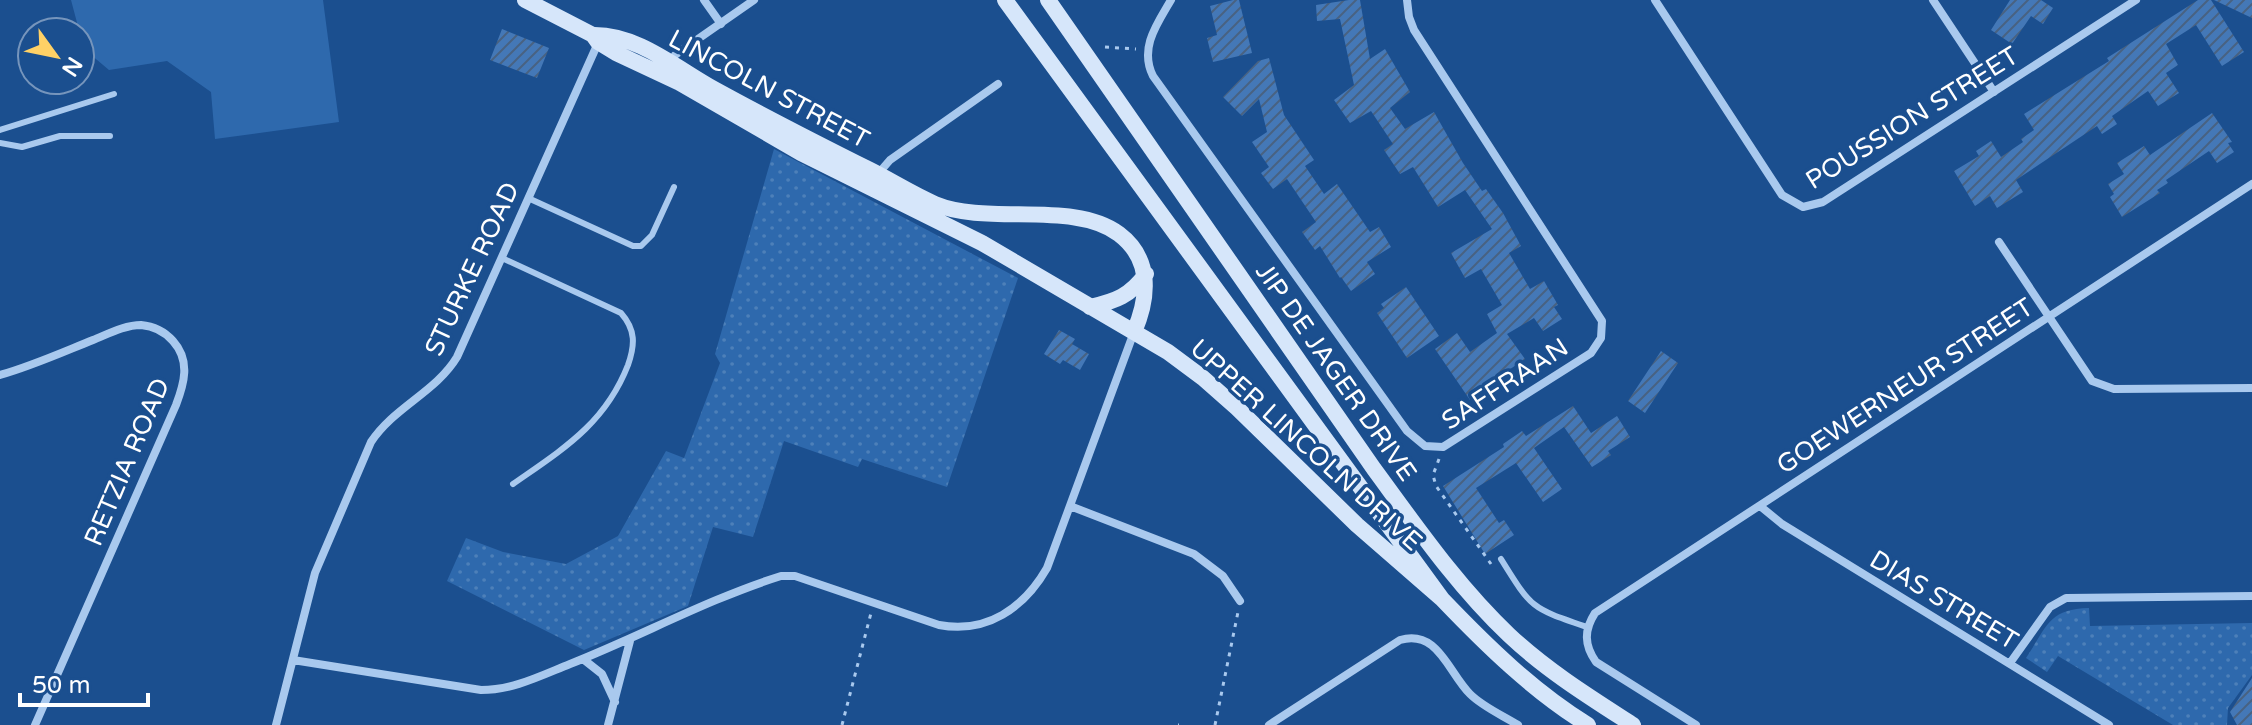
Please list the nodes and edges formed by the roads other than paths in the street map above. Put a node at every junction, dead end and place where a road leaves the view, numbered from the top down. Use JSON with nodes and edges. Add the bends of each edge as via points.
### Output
{"nodes":[{"id":1,"x":525,"y":0,"type":"edge"},
{"id":2,"x":704,"y":0,"type":"edge"},
{"id":3,"x":754,"y":0,"type":"edge"},
{"id":4,"x":1005,"y":0,"type":"edge"},
{"id":5,"x":1048,"y":0,"type":"edge"},
{"id":6,"x":1171,"y":0,"type":"edge"},
{"id":7,"x":1407,"y":0,"type":"edge"},
{"id":8,"x":1655,"y":0,"type":"edge"},
{"id":9,"x":1933,"y":0,"type":"edge"},
{"id":10,"x":2136,"y":0,"type":"edge"},
{"id":11,"x":721,"y":24,"type":"junction"},
{"id":12,"x":598,"y":38,"type":"junction"},
{"id":13,"x":667,"y":70,"type":"junction"},
{"id":14,"x":998,"y":84,"type":"dead end"},
{"id":15,"x":1994,"y":92,"type":"junction"},
{"id":16,"x":114,"y":94,"type":"dead end"},
{"id":17,"x":0,"y":130,"type":"edge"},
{"id":18,"x":110,"y":136,"type":"dead end"},
{"id":19,"x":0,"y":143,"type":"edge"},
{"id":20,"x":874,"y":181,"type":"junction"},
{"id":21,"x":2252,"y":184,"type":"edge"},
{"id":22,"x":674,"y":187,"type":"dead end"},
{"id":23,"x":528,"y":198,"type":"junction"},
{"id":24,"x":1999,"y":242,"type":"dead end"},
{"id":25,"x":502,"y":258,"type":"junction"},
{"id":26,"x":1146,"y":274,"type":"junction"},
{"id":27,"x":1090,"y":307,"type":"junction"},
{"id":28,"x":2048,"y":316,"type":"junction"},
{"id":29,"x":1134,"y":332,"type":"junction"},
{"id":30,"x":0,"y":375,"type":"edge"},
{"id":31,"x":2252,"y":388,"type":"edge"},
{"id":32,"x":513,"y":484,"type":"dead end"},
{"id":33,"x":1070,"y":506,"type":"junction"},
{"id":34,"x":1760,"y":506,"type":"junction"},
{"id":35,"x":1501,"y":559,"type":"dead end"},
{"id":36,"x":2252,"y":596,"type":"edge"},
{"id":37,"x":1442,"y":599,"type":"junction"},
{"id":38,"x":1240,"y":601,"type":"road end"},
{"id":39,"x":1587,"y":628,"type":"junction"},
{"id":40,"x":630,"y":641,"type":"junction"},
{"id":41,"x":583,"y":659,"type":"junction"},
{"id":42,"x":293,"y":660,"type":"junction"},
{"id":43,"x":2010,"y":663,"type":"junction"},
{"id":44,"x":615,"y":702,"type":"junction"},
{"id":45,"x":35,"y":725,"type":"edge"},
{"id":46,"x":276,"y":725,"type":"edge"},
{"id":47,"x":608,"y":725,"type":"edge"},
{"id":48,"x":1269,"y":725,"type":"edge"},
{"id":49,"x":1518,"y":725,"type":"edge"},
{"id":50,"x":1588,"y":725,"type":"edge"},
{"id":51,"x":1633,"y":725,"type":"edge"},
{"id":52,"x":1696,"y":725,"type":"edge"},
{"id":53,"x":2109,"y":725,"type":"edge"}],
"edges":[{"from":1,"to":12,"type":"main road","name":"LINCOLN STREET"},
{"from":2,"to":11,"type":"street"},
{"from":3,"to":11,"type":"street"},
{"from":4,"to":37,"type":"main road","name":"JIP DE JAGER DRIVE"},
{"from":5,"to":51,"type":"main road","name":"JIP DE JAGER DRIVE","via":[[1435,551],[1510,636]]},
{"from":6,"to":7,"type":"street","name":"SAFFRAAN","via":[[1147,50],[1153,76],[1407,431],[1425,446],[1443,447],[1591,353],[1601,338],[1602,321],[1414,30]]},
{"from":8,"to":15,"type":"street","name":"POUSSION STREET","via":[[1782,195],[1803,207],[1823,202]]},
{"from":9,"to":15,"type":"street"},
{"from":10,"to":15,"type":"street","name":"POUSSION STREET"},
{"from":11,"to":13,"type":"street","via":[[675,55]]},
{"from":12,"to":13,"type":"main road","name":"LINCOLN STREET","via":[[624,38]]},
{"from":12,"to":23,"type":"street","name":"STURKE ROAD"},
{"from":13,"to":20,"type":"main road","name":"LINCOLN STREET"},
{"from":14,"to":20,"type":"street","via":[[890,160]]},
{"from":16,"to":17,"type":"lane"},
{"from":18,"to":19,"type":"lane","via":[[60,136],[22,147]]},
{"from":20,"to":26,"type":"main road","via":[[956,210],[1100,224],[1134,249]]},
{"from":20,"to":27,"type":"main road","name":"UPPER LINCOLN DRIVE"},
{"from":21,"to":28,"type":"street","name":"GOEWERNEUR STREET"},
{"from":22,"to":23,"type":"lane","via":[[652,235],[641,246]]},
{"from":23,"to":25,"type":"street","name":"STURKE ROAD"},
{"from":24,"to":28,"type":"street"},
{"from":25,"to":32,"type":"lane","via":[[621,313],[634,342],[624,374],[601,414]]},
{"from":25,"to":42,"type":"street","name":"STURKE ROAD","via":[[453,364],[390,418],[371,442],[315,573]]},
{"from":26,"to":27,"type":"main road","via":[[1124,298]]},
{"from":26,"to":29,"type":"main road"},
{"from":27,"to":29,"type":"main road","name":"UPPER LINCOLN DRIVE"},
{"from":28,"to":31,"type":"street","via":[[2083,371],[2104,386]]},
{"from":28,"to":34,"type":"street","name":"GOEWERNEUR STREET"},
{"from":29,"to":33,"type":"street"},
{"from":29,"to":37,"type":"main road","name":"UPPER LINCOLN DRIVE","via":[[1203,378]]},
{"from":30,"to":45,"type":"street","name":"RETZIA ROAD","via":[[140,325],[170,338],[182,354],[185,374]]},
{"from":33,"to":38,"type":"street","via":[[1194,554],[1223,576]]},
{"from":33,"to":40,"type":"street","via":[[1039,581],[998,618],[971,627],[949,627],[795,576],[781,576],[698,607]]},
{"from":34,"to":39,"type":"street","name":"GOEWERNEUR STREET","via":[[1607,603]]},
{"from":34,"to":43,"type":"street","name":"DIAS STREET"},
{"from":35,"to":39,"type":"lane","via":[[1537,609]]},
{"from":36,"to":43,"type":"street","via":[[2066,598],[2050,607]]},
{"from":37,"to":50,"type":"main road","name":"JIP DE JAGER DRIVE","via":[[1528,682]]},
{"from":39,"to":52,"type":"street","via":[[1587,647],[1596,662]]},
{"from":40,"to":41,"type":"street"},
{"from":40,"to":44,"type":"street"},
{"from":41,"to":42,"type":"street","via":[[496,690]]},
{"from":41,"to":44,"type":"street","via":[[602,674]]},
{"from":42,"to":46,"type":"street","name":"STURKE ROAD"},
{"from":43,"to":53,"type":"street","name":"DIAS STREET"},
{"from":44,"to":47,"type":"street"},
{"from":48,"to":49,"type":"street","via":[[1400,640],[1421,638],[1439,652],[1471,695]]}]}
